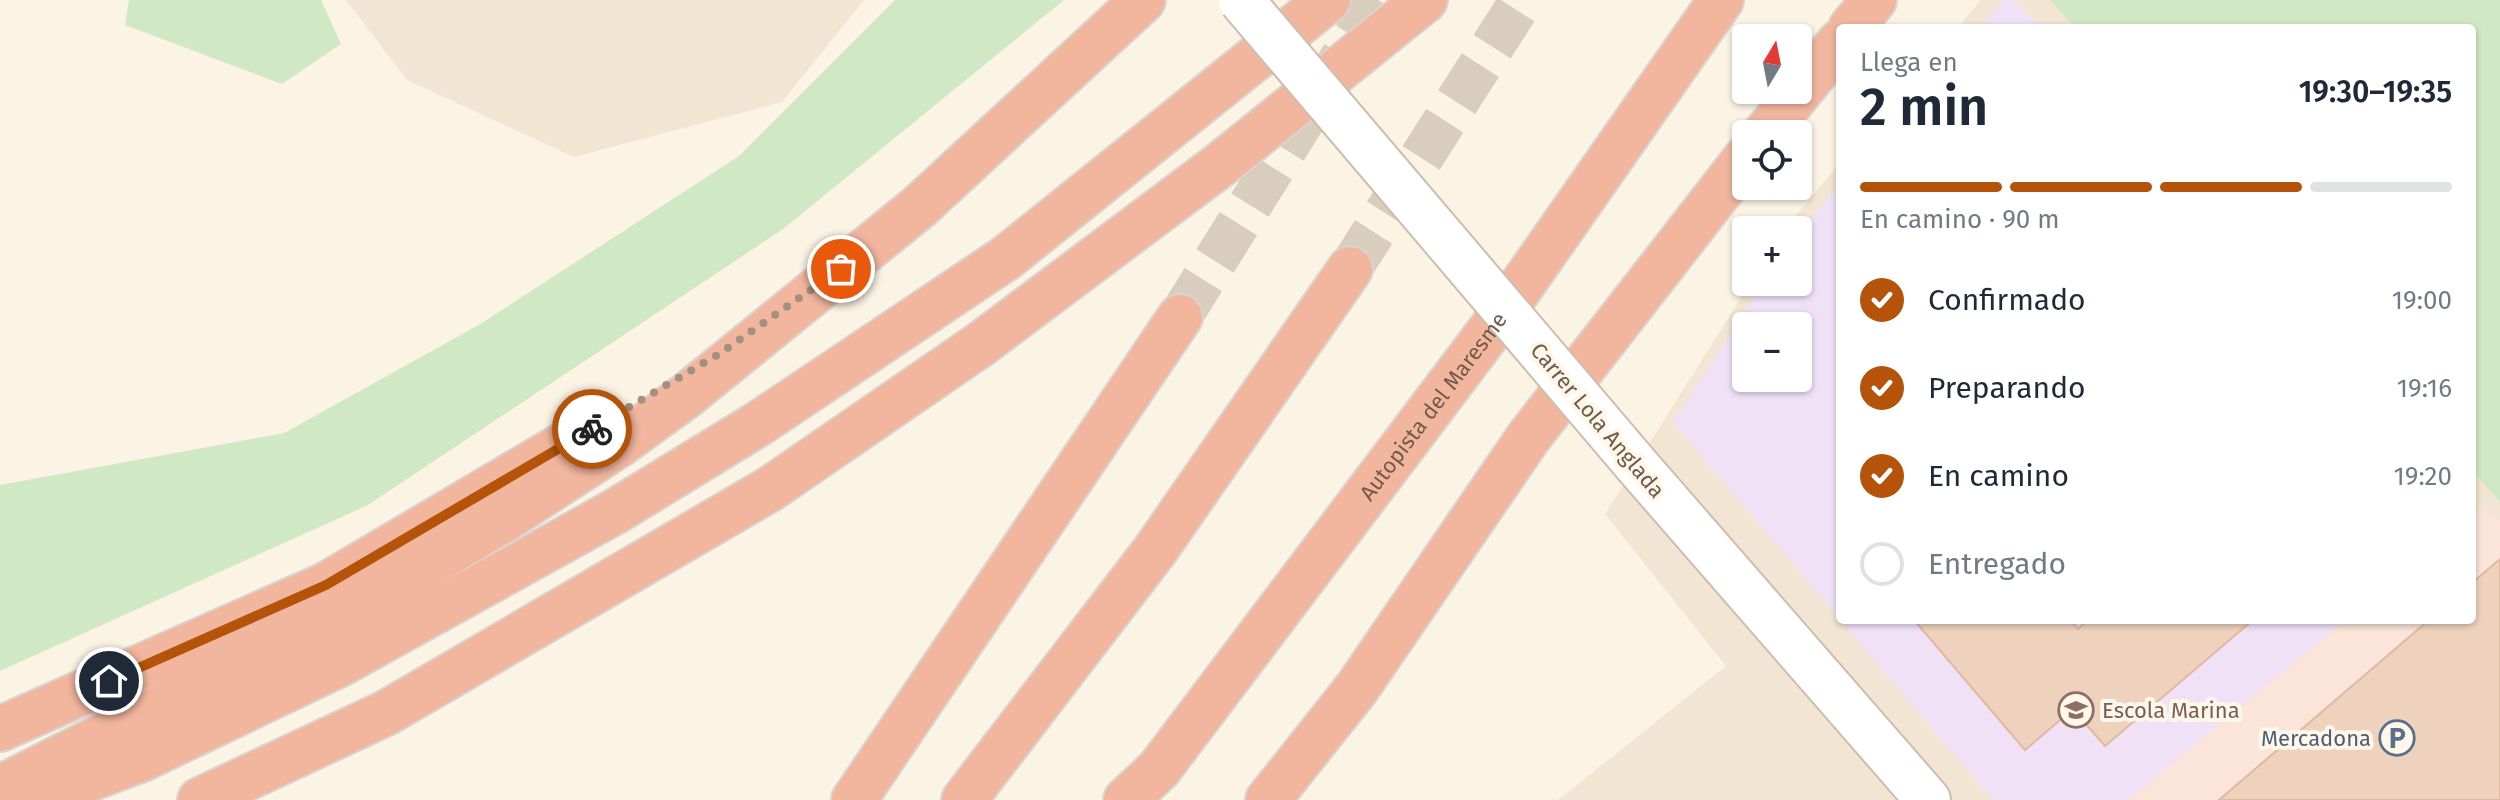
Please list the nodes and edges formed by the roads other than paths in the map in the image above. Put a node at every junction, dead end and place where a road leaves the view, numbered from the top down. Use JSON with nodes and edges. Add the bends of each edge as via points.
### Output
{"nodes":[{"id":1,"x":1143,"y":0,"type":"edge"},
{"id":2,"x":1241,"y":0,"type":"edge"},
{"id":3,"x":1328,"y":0,"type":"edge"},
{"id":4,"x":1425,"y":0,"type":"edge"},
{"id":5,"x":1874,"y":0,"type":"edge"},
{"id":6,"x":1718,"y":7,"type":"edge"},
{"id":7,"x":1854,"y":24,"type":"edge"},
{"id":8,"x":1836,"y":47,"type":"edge"},
{"id":9,"x":1776,"y":120,"type":"edge"},
{"id":10,"x":1732,"y":176,"type":"edge"},
{"id":11,"x":866,"y":252,"type":"junction"},
{"id":12,"x":1350,"y":269,"type":"tunnel mouth"},
{"id":13,"x":1180,"y":317,"type":"tunnel mouth"},
{"id":14,"x":0,"y":729,"type":"edge"},
{"id":15,"x":0,"y":788,"type":"edge"},
{"id":16,"x":34,"y":800,"type":"edge"},
{"id":17,"x":200,"y":800,"type":"edge"},
{"id":18,"x":854,"y":800,"type":"edge"},
{"id":19,"x":964,"y":800,"type":"edge"},
{"id":20,"x":1126,"y":800,"type":"edge"},
{"id":21,"x":1268,"y":800,"type":"edge"},
{"id":22,"x":1928,"y":800,"type":"edge"}],
"edges":[{"from":1,"to":11,"type":"highway"},
{"from":2,"to":22,"type":"street","name":"Carrer Lola Anglada","bridge":true},
{"from":3,"to":16,"type":"highway","via":[[1006,258],[758,424],[616,511],[342,663],[142,759]]},
{"from":4,"to":17,"type":"highway","via":[[1220,165],[981,344],[770,489],[386,713]]},
{"from":5,"to":7,"type":"highway"},
{"from":6,"to":20,"type":"highway","name":"Autopista del Maresme","via":[[1492,328],[1159,769]]},
{"from":8,"to":9,"type":"highway"},
{"from":10,"to":21,"type":"highway","via":[[1528,438],[1357,688]]},
{"from":11,"to":14,"type":"highway","via":[[719,354],[326,585]]},
{"from":11,"to":15,"type":"highway","via":[[675,404],[502,521],[363,604]]},
{"from":12,"to":19,"type":"highway","via":[[1156,549]]},
{"from":13,"to":18,"type":"highway"}]}
